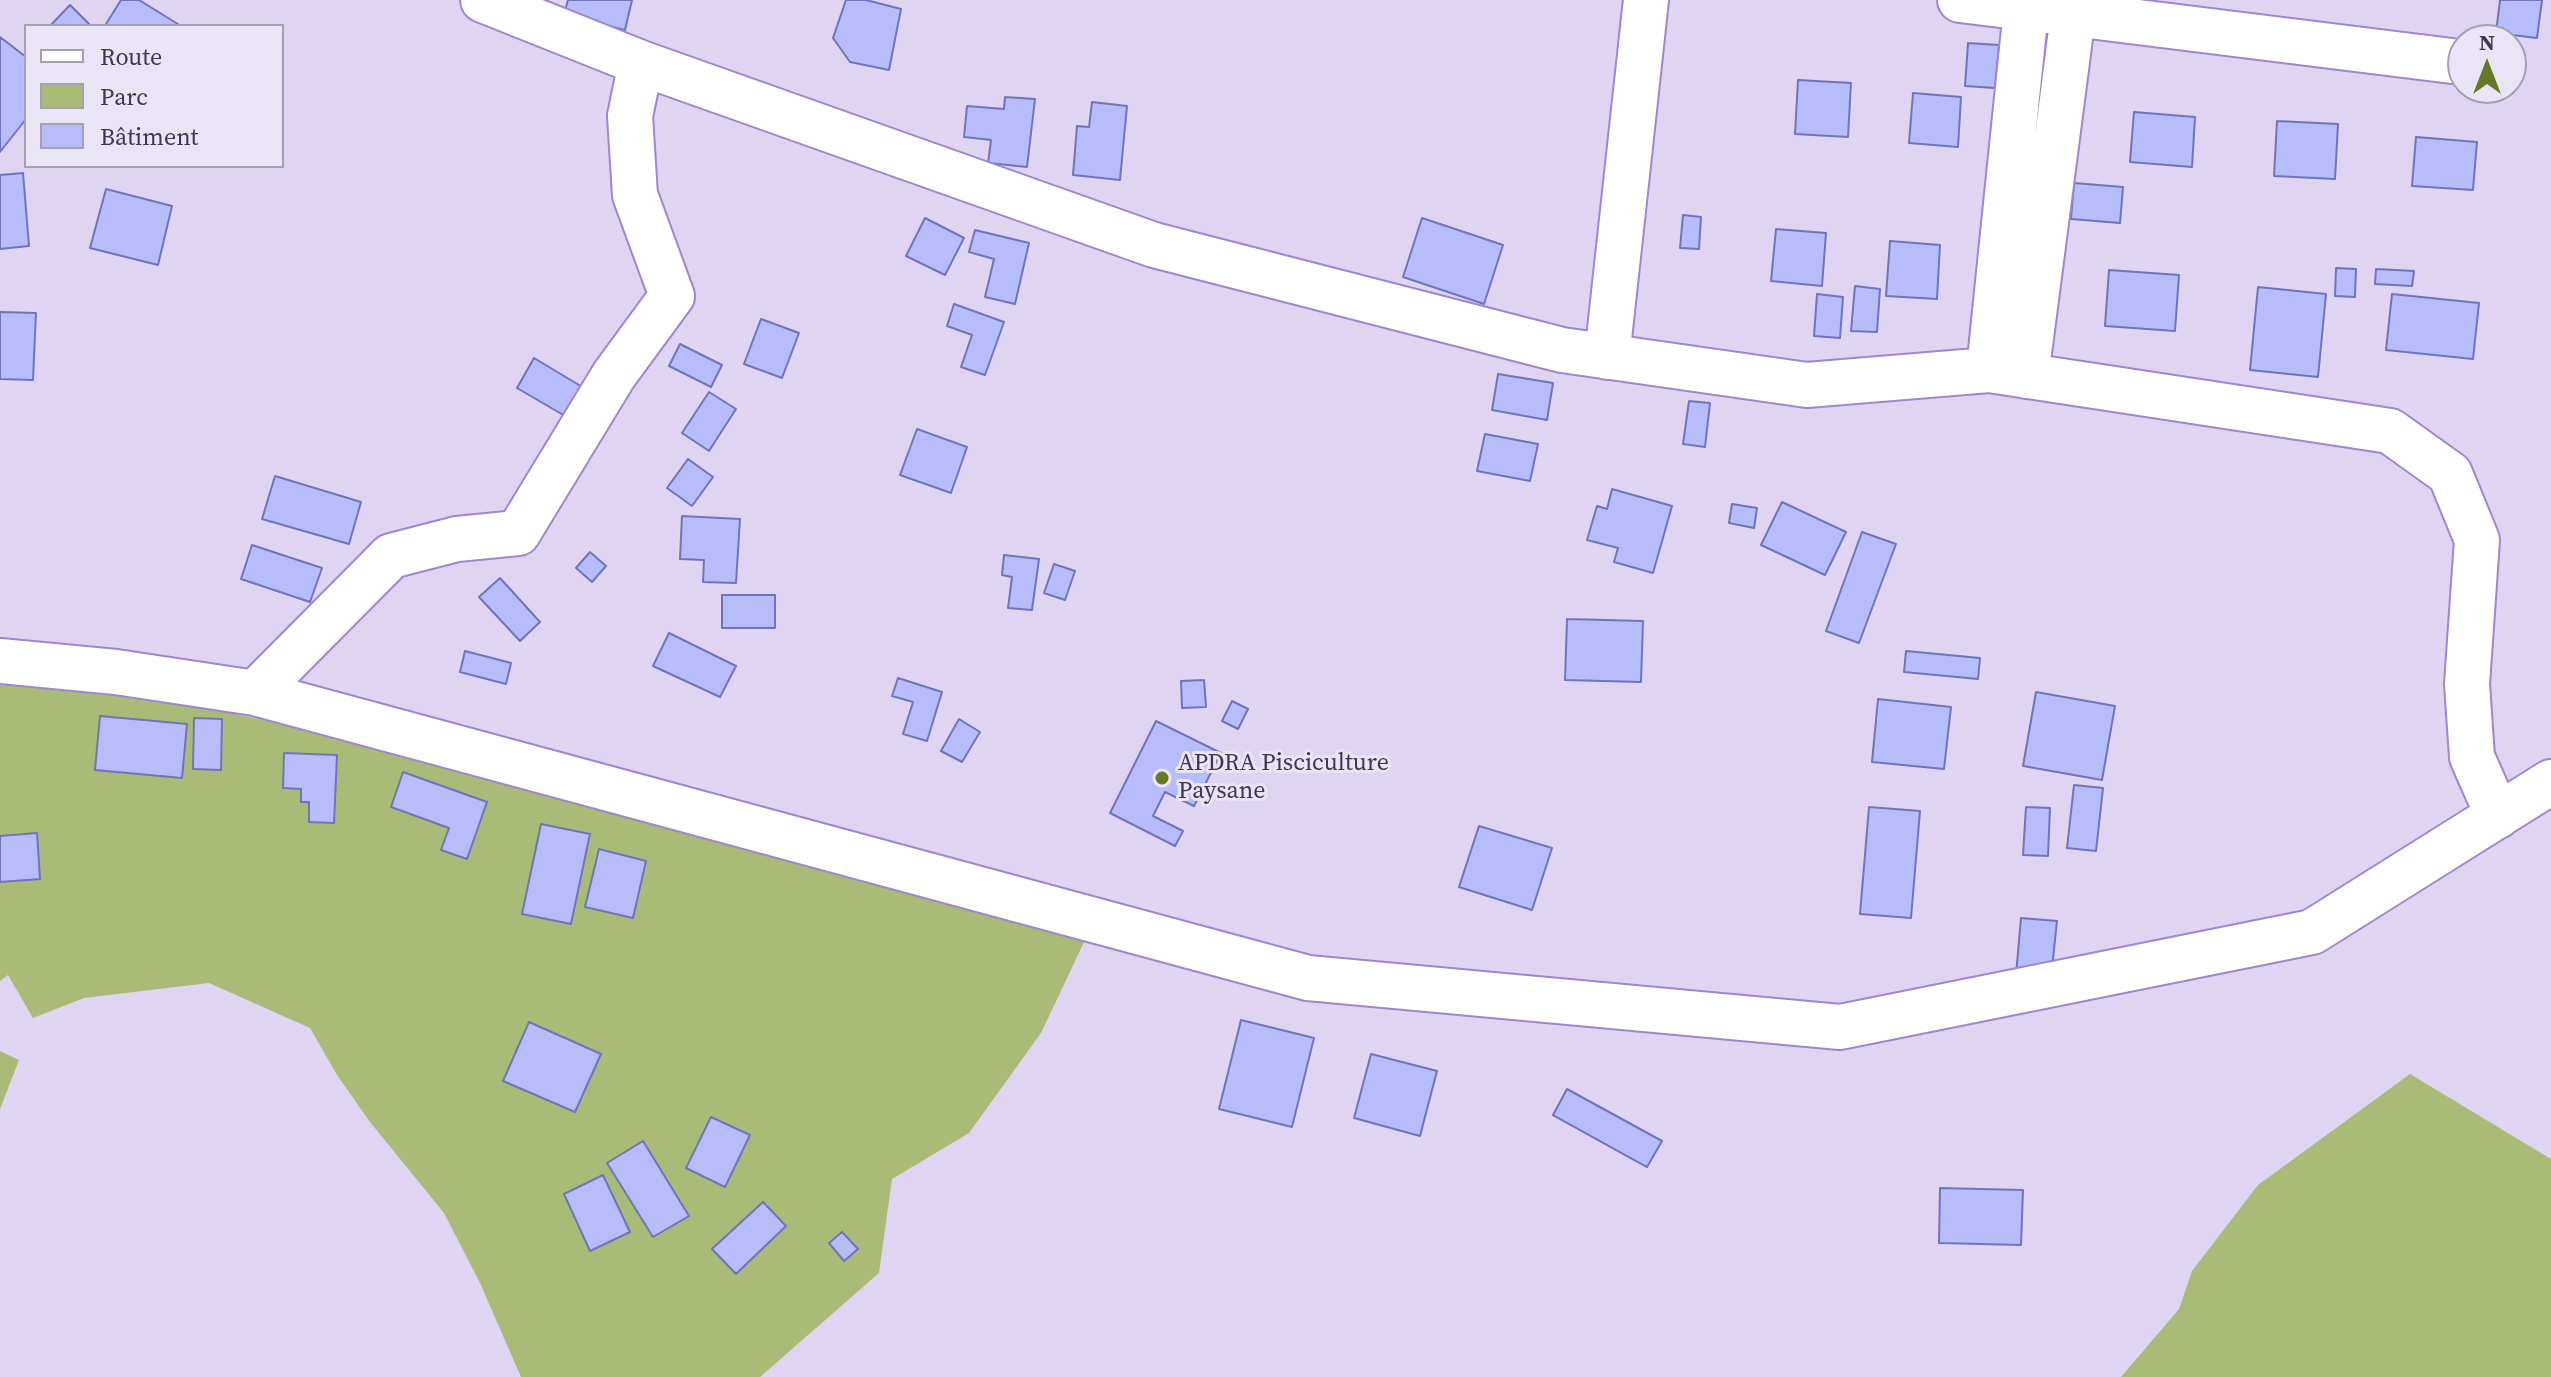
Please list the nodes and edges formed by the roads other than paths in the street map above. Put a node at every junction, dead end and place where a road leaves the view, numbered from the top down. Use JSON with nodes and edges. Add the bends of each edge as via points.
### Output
{"nodes":[{"id":1,"x":483,"y":0,"type":"edge"},
{"id":2,"x":1646,"y":0,"type":"edge"},
{"id":3,"x":1960,"y":0,"type":"edge"},
{"id":4,"x":2027,"y":4,"type":"edge"},
{"id":5,"x":2073,"y":7,"type":"edge"},
{"id":6,"x":2447,"y":60,"type":"edge"},
{"id":7,"x":641,"y":63,"type":"junction"},
{"id":8,"x":1607,"y":357,"type":"junction"},
{"id":9,"x":2007,"y":373,"type":"junction"},
{"id":10,"x":0,"y":661,"type":"edge"},
{"id":11,"x":255,"y":693,"type":"junction"},
{"id":12,"x":2551,"y":782,"type":"edge"},
{"id":13,"x":2498,"y":816,"type":"junction"}],
"edges":[{"from":1,"to":7,"type":"street"},
{"from":2,"to":8,"type":"street"},
{"from":3,"to":4,"type":"street"},
{"from":4,"to":5,"type":"street"},
{"from":4,"to":9,"type":"street"},
{"from":5,"to":6,"type":"street"},
{"from":5,"to":9,"type":"street"},
{"from":7,"to":8,"type":"street","via":[[1154,245],[1562,350]]},
{"from":7,"to":11,"type":"street","via":[[630,116],[635,195],[672,296],[614,375],[518,533],[457,539],[391,556]]},
{"from":8,"to":9,"type":"street","via":[[1807,385]]},
{"from":9,"to":13,"type":"street","via":[[2390,431],[2450,474],[2477,540],[2467,684],[2472,757]]},
{"from":10,"to":11,"type":"street"},
{"from":11,"to":13,"type":"street","via":[[1308,978],[1840,1027],[2312,932]]},
{"from":12,"to":13,"type":"street"}]}
